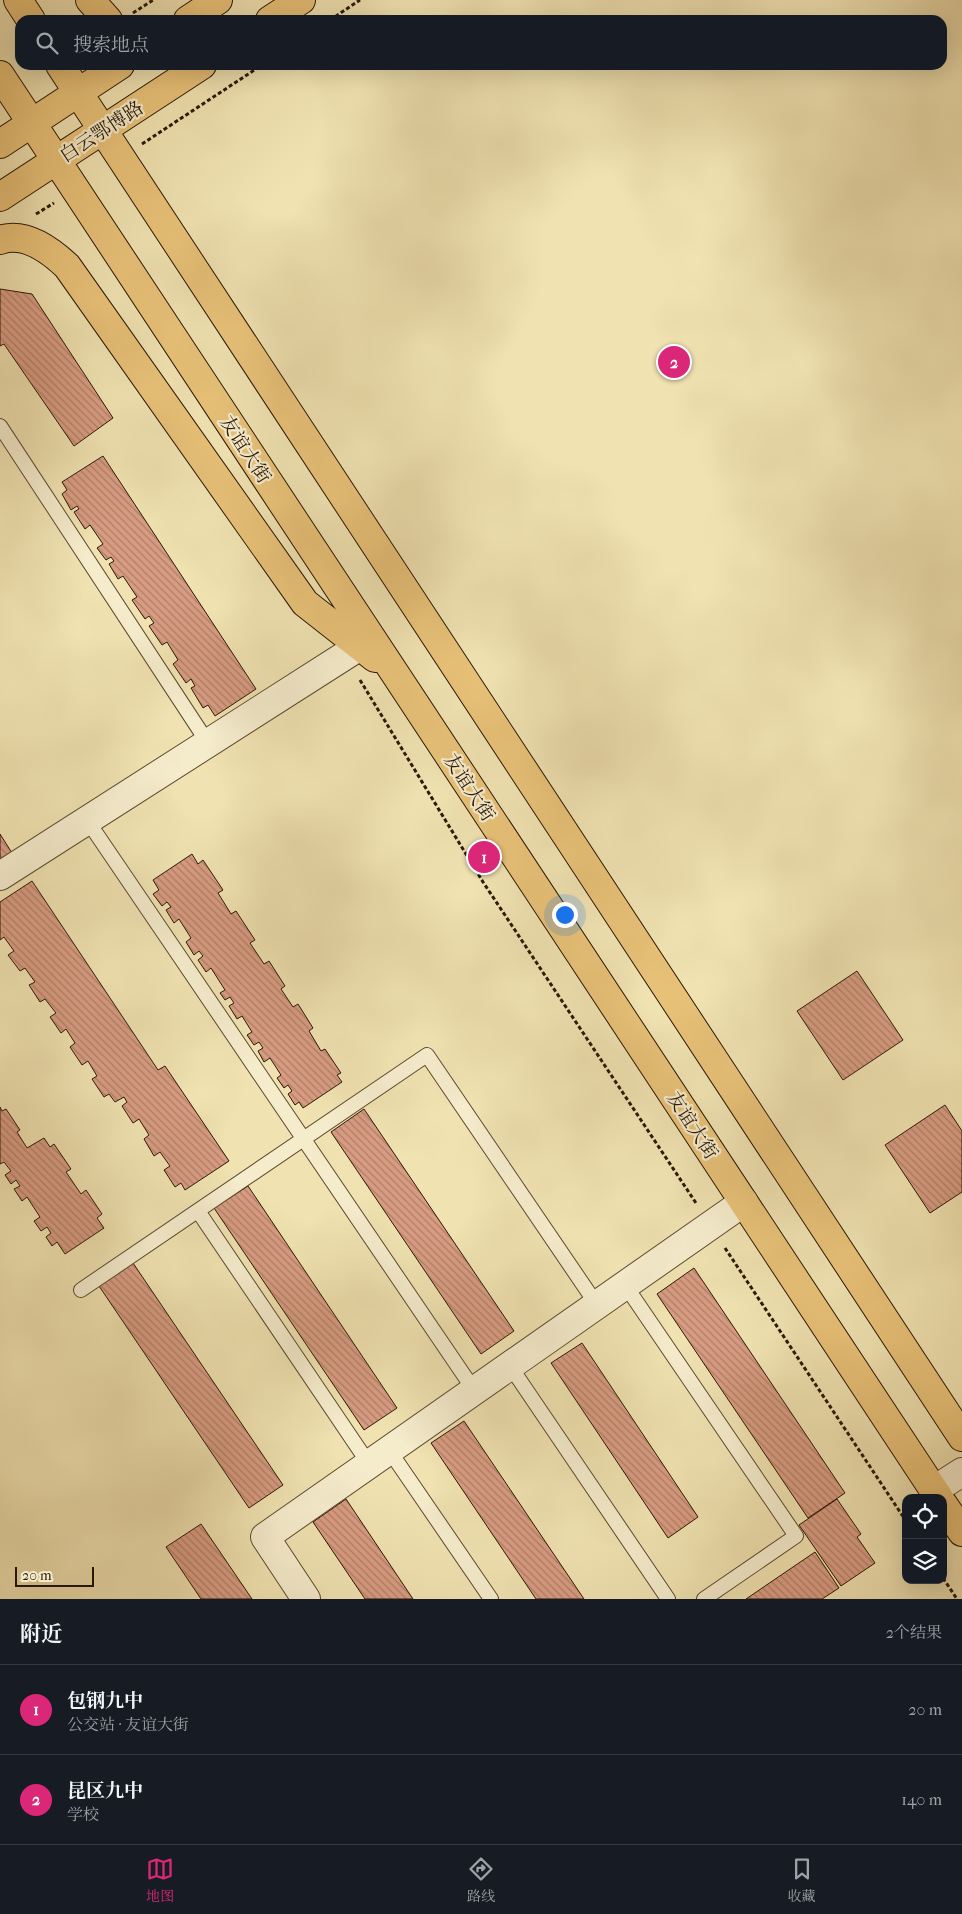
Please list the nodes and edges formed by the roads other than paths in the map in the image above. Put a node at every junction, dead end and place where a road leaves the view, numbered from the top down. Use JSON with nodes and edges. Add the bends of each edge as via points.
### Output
{"nodes":[{"id":1,"x":18,"y":0,"type":"edge"},
{"id":2,"x":90,"y":0,"type":"edge"},
{"id":3,"x":218,"y":0,"type":"edge"},
{"id":4,"x":301,"y":0,"type":"edge"},
{"id":5,"x":28,"y":15,"type":"edge"},
{"id":6,"x":114,"y":15,"type":"edge"},
{"id":7,"x":196,"y":15,"type":"edge"},
{"id":8,"x":278,"y":15,"type":"edge"},
{"id":9,"x":63,"y":70,"type":"edge"},
{"id":10,"x":112,"y":70,"type":"edge"},
{"id":11,"x":194,"y":70,"type":"edge"},
{"id":12,"x":0,"y":76,"type":"edge"},
{"id":13,"x":78,"y":93,"type":"junction"},
{"id":14,"x":31,"y":123,"type":"junction"},
{"id":15,"x":102,"y":130,"type":"junction"},
{"id":16,"x":0,"y":144,"type":"edge"},
{"id":17,"x":56,"y":160,"type":"junction"},
{"id":18,"x":0,"y":197,"type":"edge"},
{"id":19,"x":0,"y":240,"type":"edge"},
{"id":20,"x":0,"y":426,"type":"edge"},
{"id":21,"x":352,"y":651,"type":"junction"},
{"id":22,"x":394,"y":672,"type":"junction"},
{"id":23,"x":208,"y":743,"type":"junction"},
{"id":24,"x":87,"y":820,"type":"junction"},
{"id":25,"x":0,"y":876,"type":"edge"},
{"id":26,"x":302,"y":1140,"type":"junction"},
{"id":27,"x":744,"y":1202,"type":"junction"},
{"id":28,"x":198,"y":1211,"type":"junction"},
{"id":29,"x":625,"y":1285,"type":"junction"},
{"id":30,"x":81,"y":1290,"type":"dead end"},
{"id":31,"x":597,"y":1305,"type":"junction"},
{"id":32,"x":510,"y":1366,"type":"junction"},
{"id":33,"x":474,"y":1390,"type":"junction"},
{"id":34,"x":962,"y":1436,"type":"edge"},
{"id":35,"x":379,"y":1457,"type":"junction"},
{"id":36,"x":962,"y":1472,"type":"edge"},
{"id":37,"x":937,"y":1494,"type":"edge"},
{"id":38,"x":942,"y":1494,"type":"edge"},
{"id":39,"x":947,"y":1509,"type":"edge"},
{"id":40,"x":962,"y":1532,"type":"edge"},
{"id":41,"x":306,"y":1599,"type":"edge"},
{"id":42,"x":491,"y":1599,"type":"edge"},
{"id":43,"x":668,"y":1599,"type":"edge"},
{"id":44,"x":704,"y":1599,"type":"edge"}],
"edges":[{"from":1,"to":5,"type":"main road"},
{"from":2,"to":6,"type":"main road"},
{"from":3,"to":7,"type":"main road"},
{"from":4,"to":8,"type":"main road"},
{"from":9,"to":13,"type":"main road"},
{"from":10,"to":13,"type":"main road"},
{"from":11,"to":15,"type":"main road","name":"白云鄂博路"},
{"from":12,"to":14,"type":"main road","name":"友谊大街"},
{"from":13,"to":14,"type":"main road"},
{"from":13,"to":15,"type":"main road"},
{"from":14,"to":16,"type":"main road"},
{"from":14,"to":17,"type":"main road","name":"友谊大街"},
{"from":15,"to":17,"type":"main road","name":"白云鄂博路"},
{"from":15,"to":34,"type":"main road"},
{"from":17,"to":18,"type":"main road","name":"白云鄂博路"},
{"from":17,"to":22,"type":"main road","name":"友谊大街"},
{"from":19,"to":21,"type":"main road","via":[[20,238],[43,246],[67,266],[305,603]]},
{"from":20,"to":23,"type":"lane"},
{"from":21,"to":22,"type":"main road"},
{"from":21,"to":23,"type":"street"},
{"from":22,"to":27,"type":"main road","name":"友谊大街"},
{"from":23,"to":24,"type":"street"},
{"from":24,"to":25,"type":"street"},
{"from":24,"to":26,"type":"lane"},
{"from":26,"to":28,"type":"lane"},
{"from":26,"to":31,"type":"lane","via":[[427,1055]]},
{"from":26,"to":33,"type":"lane"},
{"from":27,"to":29,"type":"street"},
{"from":27,"to":37,"type":"main road","name":"友谊大街"},
{"from":28,"to":30,"type":"lane"},
{"from":28,"to":35,"type":"lane"},
{"from":29,"to":31,"type":"street"},
{"from":29,"to":44,"type":"lane","via":[[796,1536]]},
{"from":31,"to":32,"type":"street"},
{"from":32,"to":33,"type":"street"},
{"from":32,"to":43,"type":"lane"},
{"from":33,"to":35,"type":"street"},
{"from":35,"to":41,"type":"street","via":[[264,1537]]},
{"from":35,"to":42,"type":"lane"},
{"from":36,"to":38,"type":"street"},
{"from":39,"to":40,"type":"main road","name":"友谊大街"}]}
